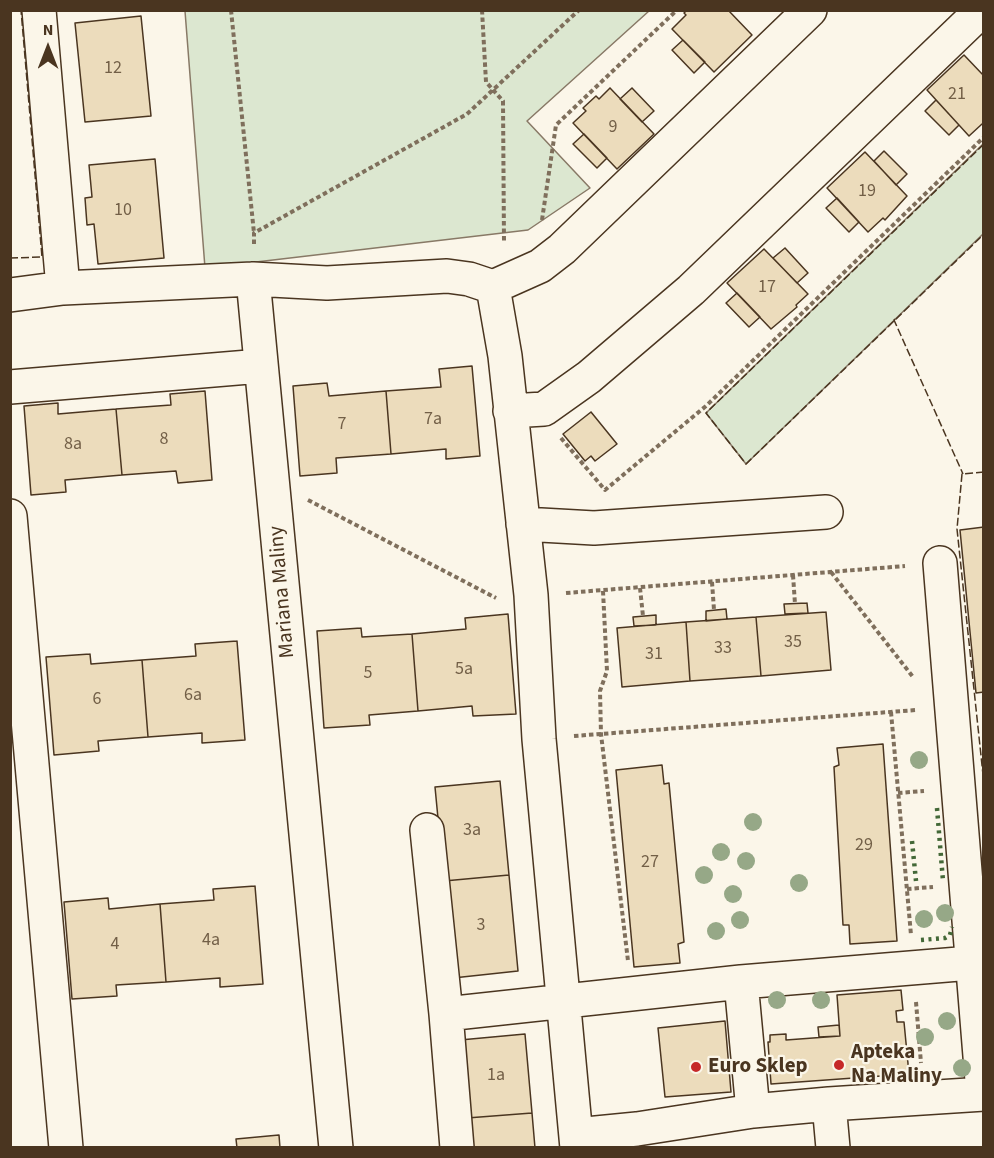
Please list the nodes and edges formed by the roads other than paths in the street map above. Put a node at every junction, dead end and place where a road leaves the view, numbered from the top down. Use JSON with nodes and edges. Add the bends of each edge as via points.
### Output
{"nodes":[{"id":1,"x":39,"y":10,"type":"edge"},
{"id":2,"x":810,"y":10,"type":"edge"},
{"id":3,"x":982,"y":10,"type":"edge"},
{"id":4,"x":253,"y":279,"type":"junction"},
{"id":5,"x":493,"y":287,"type":"junction"},
{"id":6,"x":63,"y":288,"type":"junction"},
{"id":7,"x":10,"y":295,"type":"edge"},
{"id":8,"x":261,"y":366,"type":"junction"},
{"id":9,"x":10,"y":387,"type":"edge"},
{"id":10,"x":510,"y":411,"type":"junction"},
{"id":11,"x":826,"y":512,"type":"dead end"},
{"id":12,"x":10,"y":516,"type":"edge"},
{"id":13,"x":523,"y":524,"type":"junction"},
{"id":14,"x":940,"y":563,"type":"road end"},
{"id":15,"x":427,"y":830,"type":"dead end"},
{"id":16,"x":971,"y":963,"type":"junction"},
{"id":17,"x":741,"y":982,"type":"junction"},
{"id":18,"x":564,"y":1002,"type":"junction"},
{"id":19,"x":446,"y":1014,"type":"junction"},
{"id":20,"x":983,"y":1094,"type":"edge"},
{"id":21,"x":829,"y":1104,"type":"junction"},
{"id":22,"x":753,"y":1111,"type":"junction"},
{"id":23,"x":638,"y":1138,"type":"edge"},
{"id":24,"x":576,"y":1141,"type":"edge"},
{"id":25,"x":66,"y":1148,"type":"edge"},
{"id":26,"x":336,"y":1148,"type":"edge"},
{"id":27,"x":457,"y":1148,"type":"edge"},
{"id":28,"x":833,"y":1148,"type":"edge"}],
"edges":[{"from":1,"to":6,"type":"street"},
{"from":2,"to":5,"type":"street","via":[[562,249],[540,266]]},
{"from":3,"to":10,"type":"street","via":[[691,290],[544,409]]},
{"from":4,"to":5,"type":"street","via":[[327,284],[447,276]]},
{"from":4,"to":6,"type":"street"},
{"from":4,"to":8,"type":"street","name":"Mariana Maliny"},
{"from":5,"to":10,"type":"street"},
{"from":6,"to":7,"type":"street"},
{"from":8,"to":9,"type":"street"},
{"from":8,"to":26,"type":"street","name":"Mariana Maliny"},
{"from":10,"to":13,"type":"street"},
{"from":11,"to":13,"type":"street","via":[[594,528]]},
{"from":12,"to":25,"type":"street"},
{"from":13,"to":18,"type":"street"},
{"from":14,"to":16,"type":"street"},
{"from":15,"to":19,"type":"street"},
{"from":16,"to":17,"type":"street"},
{"from":16,"to":20,"type":"street"},
{"from":17,"to":18,"type":"street"},
{"from":17,"to":22,"type":"street"},
{"from":18,"to":19,"type":"street"},
{"from":18,"to":24,"type":"street"},
{"from":19,"to":27,"type":"street"},
{"from":20,"to":21,"type":"street"},
{"from":21,"to":22,"type":"street"},
{"from":21,"to":28,"type":"street"},
{"from":22,"to":23,"type":"street"},
{"from":23,"to":24,"type":"street"}]}
